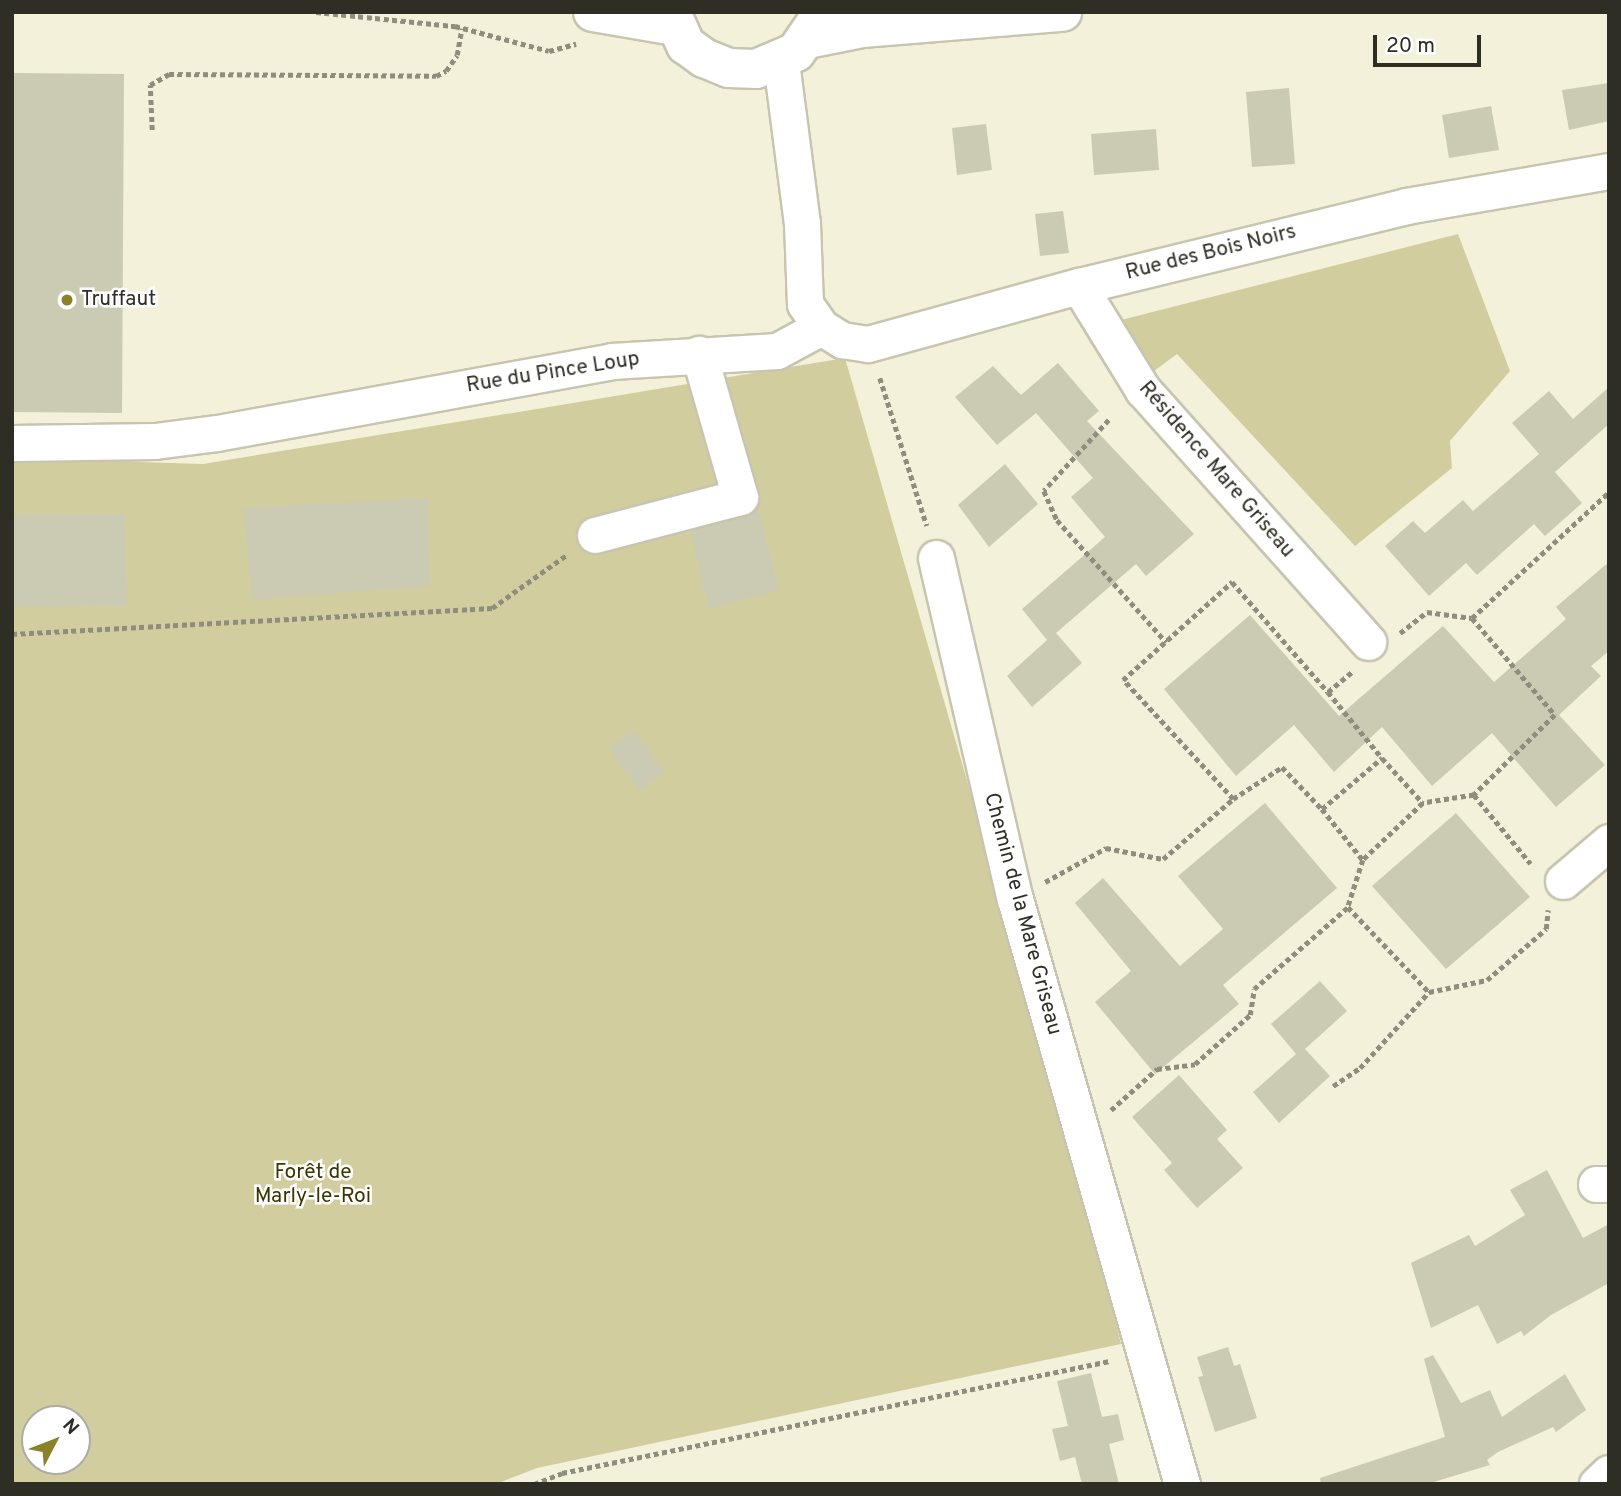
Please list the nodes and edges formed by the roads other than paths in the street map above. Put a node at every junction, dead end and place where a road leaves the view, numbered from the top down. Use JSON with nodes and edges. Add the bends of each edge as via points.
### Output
{"nodes":[{"id":1,"x":1062,"y":12,"type":"edge"},
{"id":2,"x":596,"y":13,"type":"edge"},
{"id":3,"x":673,"y":19,"type":"edge"},
{"id":4,"x":804,"y":38,"type":"edge"},
{"id":5,"x":1609,"y":171,"type":"edge"},
{"id":6,"x":1079,"y":286,"type":"junction"},
{"id":7,"x":821,"y":327,"type":"junction"},
{"id":8,"x":699,"y":354,"type":"junction"},
{"id":9,"x":12,"y":443,"type":"edge"},
{"id":10,"x":595,"y":535,"type":"road end"},
{"id":11,"x":936,"y":558,"type":"road end"},
{"id":12,"x":1374,"y":648,"type":"road end"},
{"id":13,"x":1609,"y":842,"type":"edge"},
{"id":14,"x":1549,"y":883,"type":"road end"},
{"id":15,"x":1609,"y":1473,"type":"edge"},
{"id":16,"x":1182,"y":1484,"type":"edge"},
{"id":17,"x":1597,"y":1484,"type":"edge"}],
"edges":[{"from":1,"to":4,"type":"main road","via":[[862,28]]},
{"from":2,"to":3,"type":"main road"},
{"from":3,"to":4,"type":"main road","via":[[686,45],[729,68],[755,69]]},
{"from":4,"to":7,"type":"street","via":[[805,304]]},
{"from":5,"to":6,"type":"street","name":"Rue des Bois Noirs","via":[[1406,206]]},
{"from":6,"to":7,"type":"street","name":"Rue des Bois Noirs","via":[[868,344],[842,340]]},
{"from":6,"to":12,"type":"street","name":"Résidence Mare Griseau","via":[[1143,390]]},
{"from":7,"to":8,"type":"street","name":"Rue du Pince Loup","via":[[777,351]]},
{"from":8,"to":9,"type":"street","name":"Rue du Pince Loup","via":[[532,374],[217,433],[155,441]]},
{"from":8,"to":10,"type":"street","via":[[740,497]]},
{"from":11,"to":16,"type":"street","name":"Chemin de la Mare Griseau","via":[[1015,898]]},
{"from":13,"to":14,"type":"street"},
{"from":15,"to":17,"type":"street"}]}
